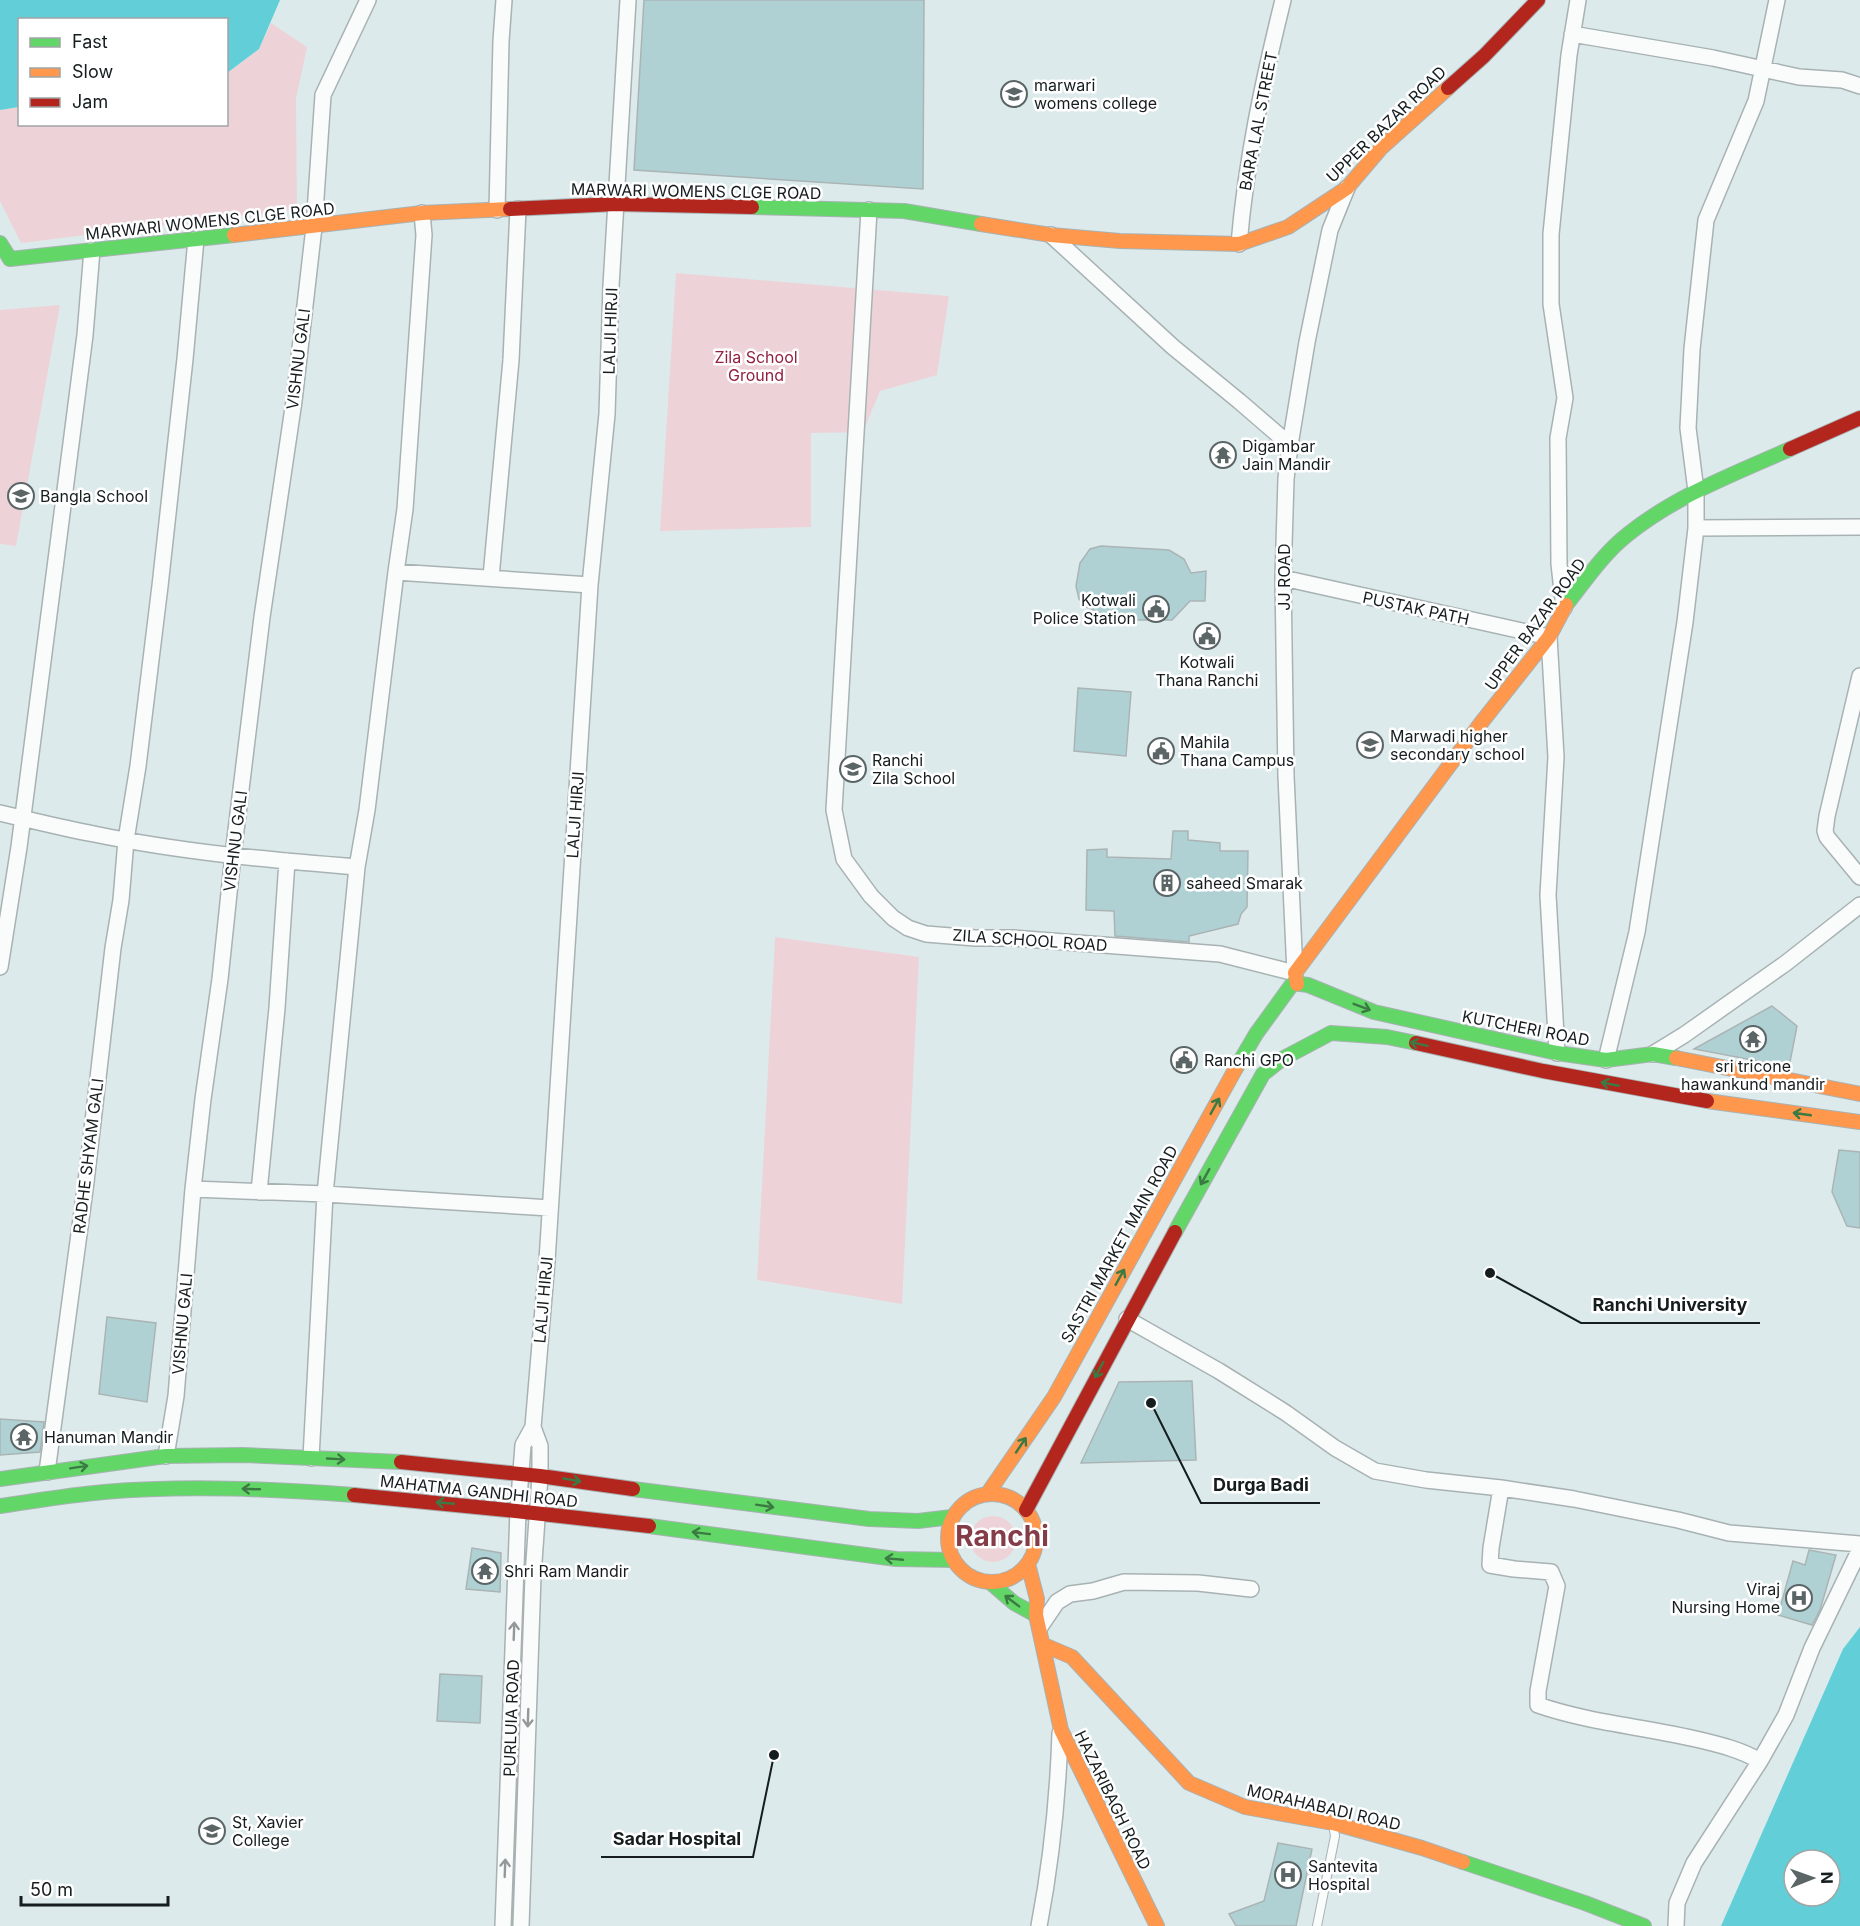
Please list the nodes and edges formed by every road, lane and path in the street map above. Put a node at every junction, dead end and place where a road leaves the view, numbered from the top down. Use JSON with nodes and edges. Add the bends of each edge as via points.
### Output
{"nodes":[{"id":1,"x":368,"y":0,"type":"edge"},
{"id":2,"x":504,"y":0,"type":"edge"},
{"id":3,"x":628,"y":0,"type":"edge"},
{"id":4,"x":1283,"y":0,"type":"edge"},
{"id":5,"x":1538,"y":0,"type":"edge"},
{"id":6,"x":1578,"y":0,"type":"edge"},
{"id":7,"x":1777,"y":0,"type":"edge"},
{"id":8,"x":1572,"y":34,"type":"junction"},
{"id":9,"x":1762,"y":68,"type":"junction"},
{"id":10,"x":1860,"y":86,"type":"edge"},
{"id":11,"x":1347,"y":188,"type":"junction"},
{"id":12,"x":616,"y":204,"type":"junction"},
{"id":13,"x":518,"y":209,"type":"junction"},
{"id":14,"x":497,"y":210,"type":"junction"},
{"id":15,"x":869,"y":210,"type":"junction"},
{"id":16,"x":422,"y":213,"type":"junction"},
{"id":17,"x":314,"y":227,"type":"junction"},
{"id":18,"x":1051,"y":235,"type":"junction"},
{"id":19,"x":196,"y":239,"type":"junction"},
{"id":20,"x":0,"y":243,"type":"edge"},
{"id":21,"x":1239,"y":244,"type":"junction"},
{"id":22,"x":92,"y":250,"type":"junction"},
{"id":23,"x":5,"y":260,"type":"edge"},
{"id":24,"x":1860,"y":418,"type":"edge"},
{"id":25,"x":1290,"y":445,"type":"junction"},
{"id":26,"x":1696,"y":490,"type":"junction"},
{"id":27,"x":1860,"y":527,"type":"edge"},
{"id":28,"x":1695,"y":528,"type":"junction"},
{"id":29,"x":396,"y":572,"type":"junction"},
{"id":30,"x":491,"y":577,"type":"junction"},
{"id":31,"x":1283,"y":578,"type":"junction"},
{"id":32,"x":590,"y":585,"type":"junction"},
{"id":33,"x":1563,"y":609,"type":"junction"},
{"id":34,"x":1549,"y":637,"type":"junction"},
{"id":35,"x":1860,"y":676,"type":"edge"},
{"id":36,"x":0,"y":813,"type":"edge"},
{"id":37,"x":22,"y":818,"type":"junction"},
{"id":38,"x":126,"y":840,"type":"junction"},
{"id":39,"x":233,"y":855,"type":"junction"},
{"id":40,"x":287,"y":861,"type":"junction"},
{"id":41,"x":357,"y":867,"type":"junction"},
{"id":42,"x":1860,"y":877,"type":"edge"},
{"id":43,"x":1860,"y":904,"type":"edge"},
{"id":44,"x":0,"y":967,"type":"edge"},
{"id":45,"x":1296,"y":978,"type":"junction"},
{"id":46,"x":1557,"y":1053,"type":"junction"},
{"id":47,"x":1653,"y":1054,"type":"junction"},
{"id":48,"x":1606,"y":1060,"type":"junction"},
{"id":49,"x":1860,"y":1094,"type":"edge"},
{"id":50,"x":1860,"y":1122,"type":"edge"},
{"id":51,"x":193,"y":1189,"type":"junction"},
{"id":52,"x":259,"y":1192,"type":"junction"},
{"id":53,"x":325,"y":1194,"type":"junction"},
{"id":54,"x":550,"y":1208,"type":"junction"},
{"id":55,"x":1127,"y":1319,"type":"junction"},
{"id":56,"x":533,"y":1427,"type":"junction"},
{"id":57,"x":166,"y":1456,"type":"junction"},
{"id":58,"x":312,"y":1458,"type":"junction"},
{"id":59,"x":47,"y":1472,"type":"junction"},
{"id":60,"x":520,"y":1474,"type":"junction"},
{"id":61,"x":540,"y":1476,"type":"junction"},
{"id":62,"x":0,"y":1479,"type":"edge"},
{"id":63,"x":1501,"y":1488,"type":"junction"},
{"id":64,"x":988,"y":1493,"type":"junction"},
{"id":65,"x":0,"y":1506,"type":"edge"},
{"id":66,"x":1026,"y":1510,"type":"junction"},
{"id":67,"x":518,"y":1511,"type":"junction"},
{"id":68,"x":537,"y":1512,"type":"junction"},
{"id":69,"x":952,"y":1517,"type":"junction"},
{"id":70,"x":1860,"y":1544,"type":"edge"},
{"id":71,"x":1860,"y":1550,"type":"edge"},
{"id":72,"x":953,"y":1560,"type":"junction"},
{"id":73,"x":1028,"y":1564,"type":"junction"},
{"id":74,"x":991,"y":1583,"type":"junction"},
{"id":75,"x":1251,"y":1589,"type":"dead end"},
{"id":76,"x":1038,"y":1621,"type":"junction"},
{"id":77,"x":1044,"y":1645,"type":"junction"},
{"id":78,"x":1060,"y":1730,"type":"junction"},
{"id":79,"x":1760,"y":1761,"type":"junction"},
{"id":80,"x":1333,"y":1823,"type":"junction"},
{"id":81,"x":503,"y":1926,"type":"edge"},
{"id":82,"x":522,"y":1926,"type":"edge"},
{"id":83,"x":1039,"y":1926,"type":"edge"},
{"id":84,"x":1157,"y":1926,"type":"edge"},
{"id":85,"x":1317,"y":1926,"type":"edge"},
{"id":86,"x":1644,"y":1926,"type":"edge"},
{"id":87,"x":1676,"y":1926,"type":"edge"}],
"edges":[{"from":1,"to":17,"type":"street","name":"VISHNU GALI","via":[[323,95]]},
{"from":2,"to":14,"type":"street"},
{"from":3,"to":12,"type":"street","name":"LALJI HIRJI"},
{"from":4,"to":21,"type":"street","name":"BARA LAL STREET","via":[[1252,140]]},
{"from":5,"to":11,"type":"main road","name":"UPPER BAZAR ROAD","via":[[1484,56],[1381,148]]},
{"from":6,"to":8,"type":"street"},
{"from":7,"to":9,"type":"street"},
{"from":8,"to":9,"type":"street"},
{"from":8,"to":33,"type":"street","via":[[1551,234],[1551,304],[1565,398],[1558,438]]},
{"from":9,"to":10,"type":"street"},
{"from":9,"to":26,"type":"street","via":[[1756,101],[1706,220],[1688,429]]},
{"from":11,"to":21,"type":"main road","name":"UPPER BAZAR ROAD","via":[[1288,227]]},
{"from":11,"to":25,"type":"street","name":"JJ ROAD","via":[[1330,230]]},
{"from":12,"to":13,"type":"main road","name":"MARWARI WOMENS CLGE ROAD"},
{"from":12,"to":15,"type":"main road","name":"MARWARI WOMENS CLGE ROAD"},
{"from":12,"to":32,"type":"street","name":"LALJI HIRJI","via":[[607,414]]},
{"from":13,"to":14,"type":"main road","name":"MARWARI WOMENS CLGE ROAD"},
{"from":13,"to":30,"type":"street","via":[[511,360]]},
{"from":14,"to":16,"type":"main road","name":"MARWARI WOMENS CLGE ROAD"},
{"from":15,"to":18,"type":"main road","name":"MARWARI WOMENS CLGE ROAD","via":[[904,211]]},
{"from":15,"to":45,"type":"street","name":"ZILA SCHOOL ROAD","via":[[834,810],[844,859],[893,918],[926,934],[1220,954]]},
{"from":16,"to":17,"type":"main road","name":"MARWARI WOMENS CLGE ROAD"},
{"from":16,"to":29,"type":"street","via":[[424,235],[411,438]]},
{"from":17,"to":19,"type":"main road","name":"MARWARI WOMENS CLGE ROAD"},
{"from":17,"to":39,"type":"street","name":"VISHNU GALI"},
{"from":18,"to":21,"type":"main road","name":"MARWARI WOMENS CLGE ROAD"},
{"from":18,"to":25,"type":"street","via":[[1173,347]]},
{"from":19,"to":22,"type":"main road","name":"MARWARI WOMENS CLGE ROAD"},
{"from":19,"to":38,"type":"street","name":"RADHE SHYAM GALI","via":[[160,586]]},
{"from":20,"to":23,"type":"main road"},
{"from":22,"to":23,"type":"main road","name":"MARWARI WOMENS CLGE ROAD"},
{"from":22,"to":37,"type":"street","via":[[85,335]]},
{"from":24,"to":26,"type":"main road","name":"UPPER BAZAR ROAD"},
{"from":25,"to":31,"type":"street","name":"JJ ROAD"},
{"from":26,"to":28,"type":"street"},
{"from":26,"to":33,"type":"main road","name":"UPPER BAZAR ROAD","via":[[1625,536]]},
{"from":27,"to":28,"type":"street"},
{"from":28,"to":48,"type":"street","via":[[1675,698],[1638,932]]},
{"from":29,"to":30,"type":"street"},
{"from":29,"to":41,"type":"street"},
{"from":30,"to":32,"type":"street"},
{"from":31,"to":34,"type":"street","name":"PUSTAK PATH"},
{"from":31,"to":45,"type":"street","name":"JJ ROAD"},
{"from":32,"to":54,"type":"street","name":"LALJI HIRJI"},
{"from":33,"to":34,"type":"main road","name":"UPPER BAZAR ROAD"},
{"from":34,"to":45,"type":"main road","name":"UPPER BAZAR ROAD","via":[[1481,723]]},
{"from":34,"to":46,"type":"street","via":[[1556,758],[1548,895]]},
{"from":35,"to":42,"type":"street","via":[[1825,831]]},
{"from":36,"to":37,"type":"street"},
{"from":37,"to":38,"type":"street"},
{"from":37,"to":44,"type":"street"},
{"from":38,"to":39,"type":"street"},
{"from":38,"to":59,"type":"street","name":"RADHE SHYAM GALI"},
{"from":39,"to":40,"type":"street"},
{"from":39,"to":51,"type":"street","name":"VISHNU GALI"},
{"from":40,"to":41,"type":"street"},
{"from":40,"to":52,"type":"street","via":[[278,1008]]},
{"from":41,"to":53,"type":"street"},
{"from":43,"to":47,"type":"street","via":[[1785,963]]},
{"from":45,"to":46,"type":"main road","name":"KUTCHERI ROAD","one_way":true,"via":[[1374,1012]]},
{"from":64,"to":45,"type":"main road","name":"SASTRI MARKET MAIN ROAD","one_way":true,"via":[[1054,1397],[1229,1080]]},
{"from":46,"to":48,"type":"main road","name":"KUTCHERI ROAD"},
{"from":47,"to":48,"type":"main road","name":"KUTCHERI ROAD"},
{"from":47,"to":49,"type":"main road","name":"KUTCHERI ROAD"},
{"from":50,"to":55,"type":"main road","one_way":true,"via":[[1693,1099],[1387,1037],[1331,1033],[1282,1059],[1263,1074]]},
{"from":51,"to":52,"type":"street"},
{"from":51,"to":57,"type":"street","name":"VISHNU GALI","via":[[176,1396]]},
{"from":52,"to":53,"type":"street"},
{"from":53,"to":54,"type":"street"},
{"from":53,"to":58,"type":"street"},
{"from":54,"to":56,"type":"street","name":"LALJI HIRJI"},
{"from":55,"to":63,"type":"street","via":[[1219,1371],[1375,1471]]},
{"from":55,"to":66,"type":"main road","one_way":true},
{"from":56,"to":60,"type":"street","name":"LALJI HIRJI","via":[[522,1445]]},
{"from":56,"to":61,"type":"street","name":"LALJI HIRJI","via":[[540,1446]]},
{"from":57,"to":58,"type":"main road","name":"MAHATMA GANDHI ROAD"},
{"from":59,"to":57,"type":"main road","name":"MAHATMA GANDHI ROAD","one_way":true},
{"from":58,"to":60,"type":"main road","name":"MAHATMA GANDHI ROAD","one_way":true},
{"from":59,"to":62,"type":"main road","name":"MAHATMA GANDHI ROAD"},
{"from":60,"to":61,"type":"main road","name":"MAHATMA GANDHI ROAD"},
{"from":60,"to":67,"type":"street","name":"PURLUIA ROAD"},
{"from":61,"to":68,"type":"street","name":"PURLUIA ROAD"},
{"from":61,"to":69,"type":"main road","name":"MAHATMA GANDHI ROAD","one_way":true,"via":[[869,1519],[918,1521]]},
{"from":63,"to":70,"type":"street","via":[[1575,1499],[1729,1533]]},
{"from":63,"to":79,"type":"street","via":[[1490,1565],[1551,1572],[1557,1586],[1538,1705],[1560,1713],[1694,1738],[1744,1752]]},
{"from":64,"to":66,"type":"main road","via":[[1016,1500]]},
{"from":64,"to":69,"type":"main road","via":[[961,1505]]},
{"from":67,"to":65,"type":"main road","name":"MAHATMA GANDHI ROAD","one_way":true,"via":[[347,1494],[213,1488],[114,1491]]},
{"from":66,"to":73,"type":"main road","via":[[1036,1537]]},
{"from":67,"to":68,"type":"main road","name":"MAHATMA GANDHI ROAD"},
{"from":81,"to":67,"type":"street","name":"PURLUIA ROAD","one_way":true},
{"from":72,"to":68,"type":"main road","name":"MAHATMA GANDHI ROAD","one_way":true,"via":[[896,1559]]},
{"from":68,"to":82,"type":"street","name":"PURLUIA ROAD","one_way":true},
{"from":69,"to":72,"type":"main road","via":[[948,1546]]},
{"from":71,"to":79,"type":"street","via":[[1812,1648],[1786,1715]]},
{"from":72,"to":74,"type":"main road","via":[[962,1572]]},
{"from":73,"to":74,"type":"main road","via":[[1004,1581]]},
{"from":73,"to":76,"type":"main road","name":"HAZARIBAGH ROAD"},
{"from":76,"to":74,"type":"main road","one_way":true},
{"from":75,"to":76,"type":"street","via":[[1198,1583],[1124,1582],[1070,1594]]},
{"from":76,"to":77,"type":"main road","name":"HAZARIBAGH ROAD"},
{"from":77,"to":78,"type":"main road","name":"HAZARIBAGH ROAD"},
{"from":77,"to":80,"type":"main road","name":"MORAHABADI ROAD","via":[[1072,1657],[1189,1783],[1245,1807]]},
{"from":78,"to":83,"type":"street"},
{"from":78,"to":84,"type":"main road","name":"HAZARIBAGH ROAD"},
{"from":79,"to":87,"type":"street","via":[[1694,1863],[1677,1903]]},
{"from":80,"to":85,"type":"lane","via":[[1335,1836]]},
{"from":80,"to":86,"type":"main road","name":"MORAHABADI ROAD","via":[[1422,1848]]}]}
